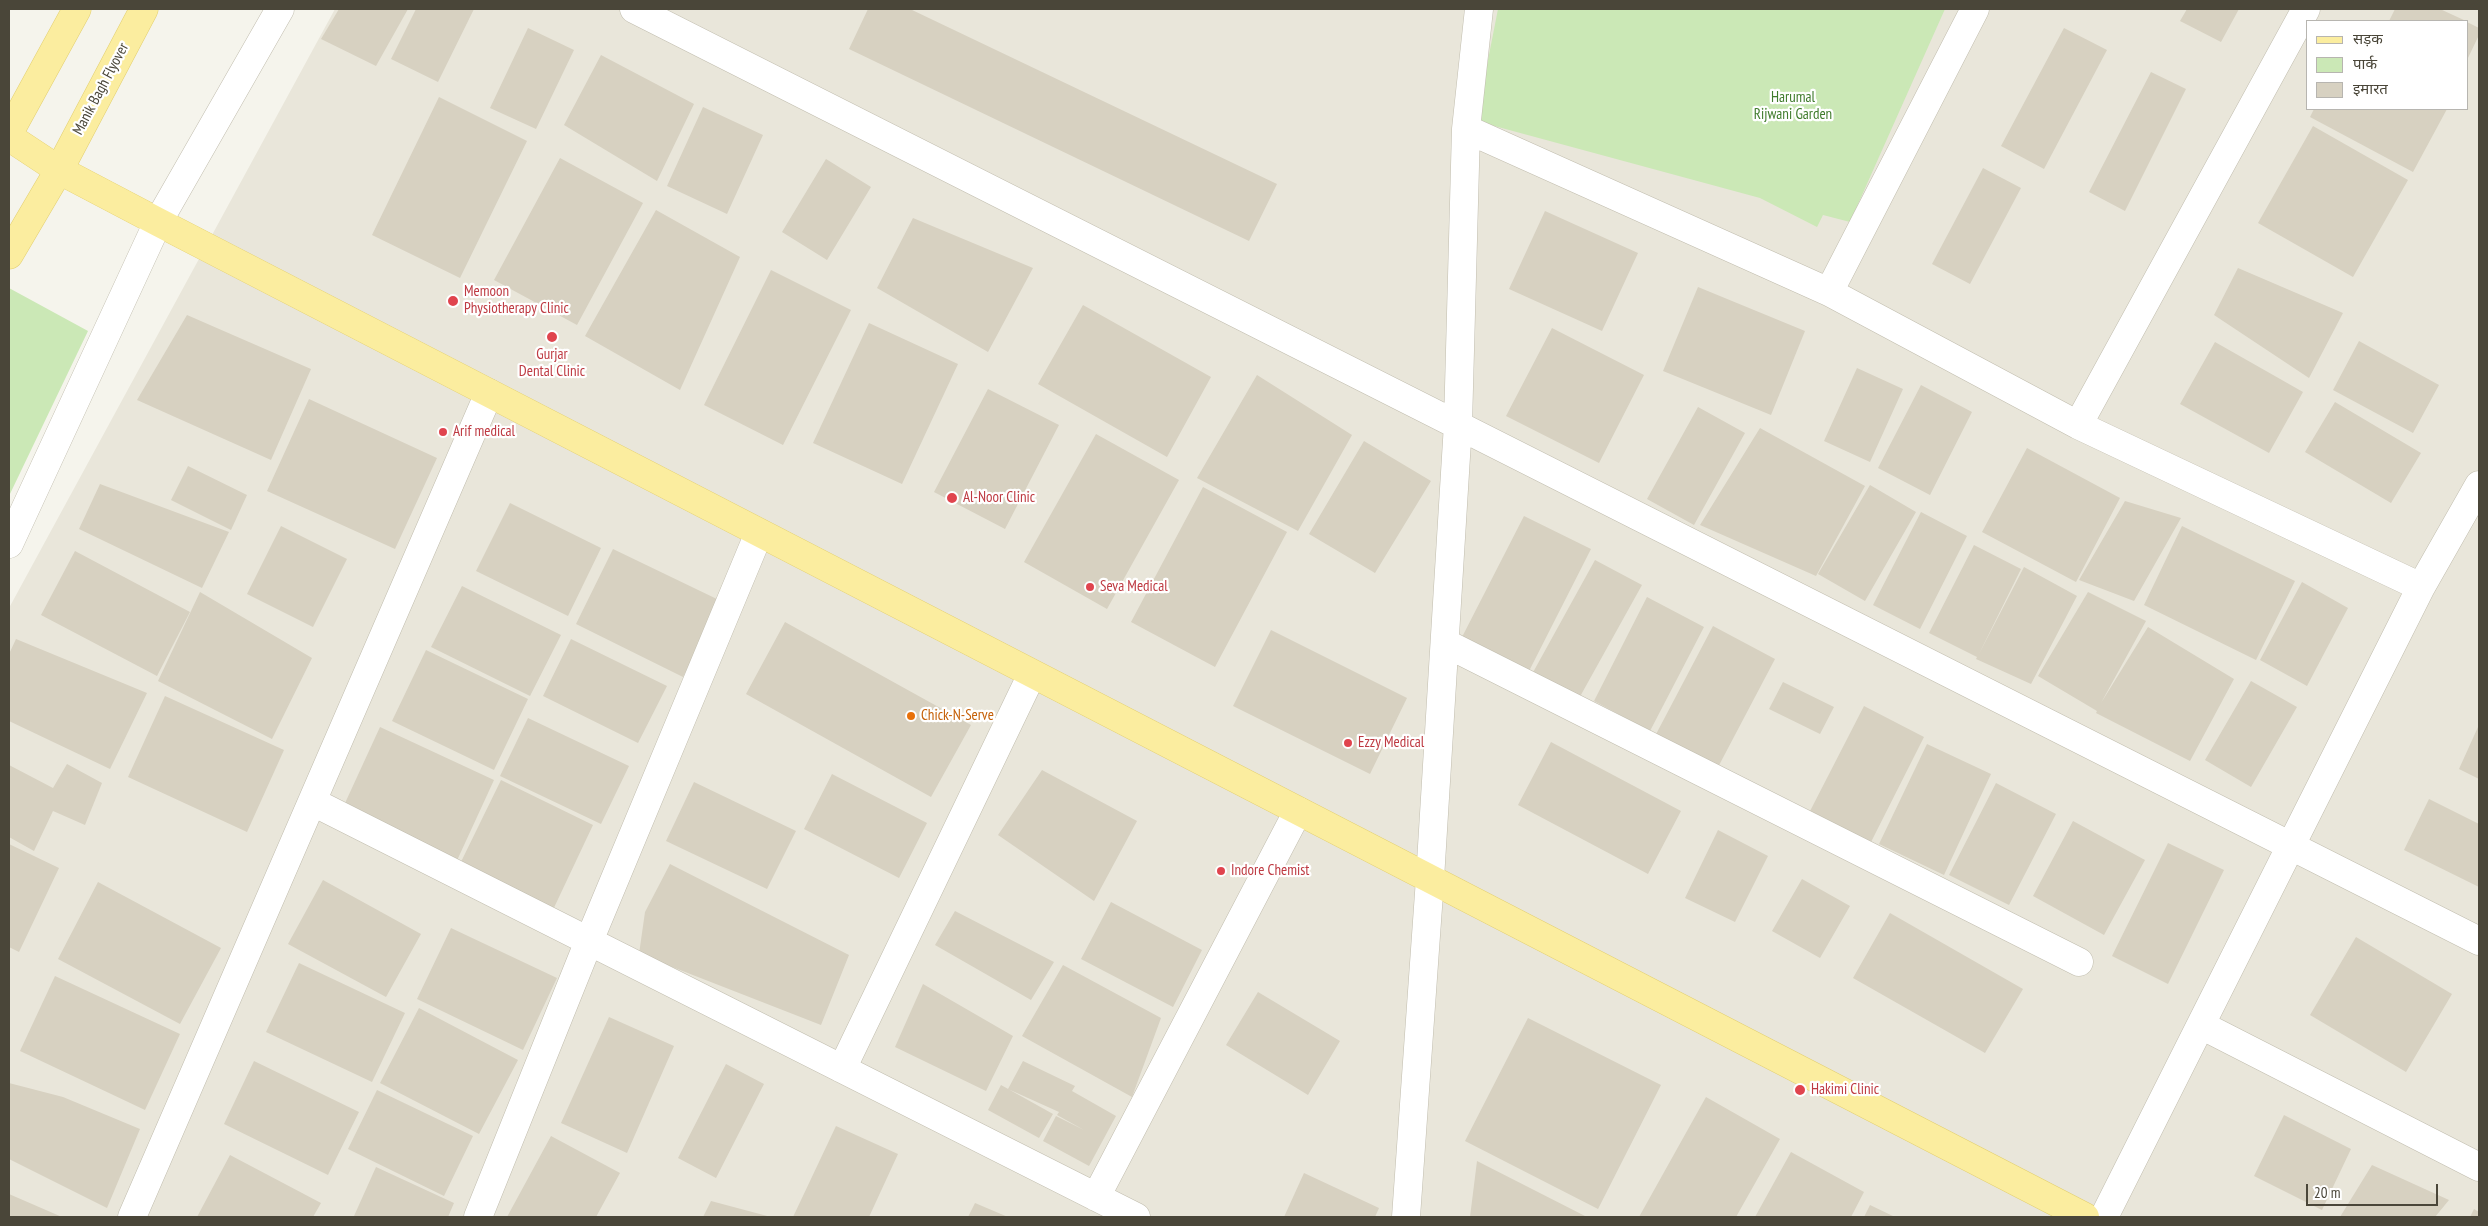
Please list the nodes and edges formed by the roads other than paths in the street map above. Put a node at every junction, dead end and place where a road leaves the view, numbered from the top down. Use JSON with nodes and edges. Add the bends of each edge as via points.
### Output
{"nodes":[{"id":1,"x":77,"y":9,"type":"edge"},
{"id":2,"x":280,"y":9,"type":"edge"},
{"id":3,"x":634,"y":9,"type":"edge"},
{"id":4,"x":1479,"y":9,"type":"edge"},
{"id":5,"x":1975,"y":9,"type":"edge"},
{"id":6,"x":2306,"y":9,"type":"edge"},
{"id":7,"x":142,"y":13,"type":"edge"},
{"id":8,"x":1466,"y":128,"type":"junction"},
{"id":9,"x":9,"y":133,"type":"edge"},
{"id":10,"x":9,"y":137,"type":"edge"},
{"id":11,"x":59,"y":170,"type":"junction"},
{"id":12,"x":158,"y":222,"type":"junction"},
{"id":13,"x":12,"y":243,"type":"edge"},
{"id":14,"x":1829,"y":292,"type":"junction"},
{"id":15,"x":489,"y":393,"type":"junction"},
{"id":16,"x":1458,"y":424,"type":"junction"},
{"id":17,"x":2078,"y":425,"type":"junction"},
{"id":18,"x":2479,"y":485,"type":"edge"},
{"id":19,"x":759,"y":533,"type":"junction"},
{"id":20,"x":9,"y":544,"type":"edge"},
{"id":21,"x":2421,"y":587,"type":"junction"},
{"id":22,"x":1445,"y":643,"type":"junction"},
{"id":23,"x":1032,"y":674,"type":"junction"},
{"id":24,"x":313,"y":802,"type":"junction"},
{"id":25,"x":1298,"y":811,"type":"junction"},
{"id":26,"x":2291,"y":845,"type":"junction"},
{"id":27,"x":1430,"y":879,"type":"junction"},
{"id":28,"x":588,"y":941,"type":"junction"},
{"id":29,"x":2479,"y":941,"type":"edge"},
{"id":30,"x":2079,"y":962,"type":"dead end"},
{"id":31,"x":2201,"y":1025,"type":"junction"},
{"id":32,"x":842,"y":1069,"type":"junction"},
{"id":33,"x":2479,"y":1167,"type":"edge"},
{"id":34,"x":1096,"y":1197,"type":"junction"},
{"id":35,"x":132,"y":1217,"type":"edge"},
{"id":36,"x":478,"y":1217,"type":"edge"},
{"id":37,"x":1136,"y":1217,"type":"edge"},
{"id":38,"x":1406,"y":1217,"type":"edge"},
{"id":39,"x":2085,"y":1217,"type":"edge"},
{"id":40,"x":2104,"y":1217,"type":"edge"}],
"edges":[{"from":1,"to":9,"type":"main road"},
{"from":2,"to":12,"type":"street"},
{"from":3,"to":16,"type":"street"},
{"from":4,"to":8,"type":"street"},
{"from":5,"to":14,"type":"street"},
{"from":6,"to":17,"type":"street"},
{"from":7,"to":11,"type":"main road","name":"Manik Bagh Flyover"},
{"from":8,"to":14,"type":"street"},
{"from":8,"to":16,"type":"street"},
{"from":10,"to":11,"type":"main road"},
{"from":11,"to":12,"type":"main road"},
{"from":11,"to":13,"type":"main road","name":"Manik Bagh Flyover"},
{"from":12,"to":15,"type":"main road"},
{"from":12,"to":20,"type":"street"},
{"from":14,"to":17,"type":"street"},
{"from":15,"to":19,"type":"main road"},
{"from":15,"to":24,"type":"street"},
{"from":16,"to":22,"type":"street"},
{"from":16,"to":26,"type":"street"},
{"from":17,"to":21,"type":"street"},
{"from":18,"to":21,"type":"street"},
{"from":19,"to":23,"type":"main road"},
{"from":19,"to":28,"type":"street"},
{"from":21,"to":26,"type":"street"},
{"from":22,"to":27,"type":"street"},
{"from":22,"to":30,"type":"street"},
{"from":23,"to":25,"type":"main road"},
{"from":23,"to":32,"type":"street"},
{"from":24,"to":28,"type":"street"},
{"from":24,"to":35,"type":"street"},
{"from":25,"to":27,"type":"main road"},
{"from":25,"to":34,"type":"street"},
{"from":26,"to":29,"type":"street"},
{"from":26,"to":31,"type":"street"},
{"from":27,"to":38,"type":"street"},
{"from":27,"to":39,"type":"main road"},
{"from":28,"to":32,"type":"street"},
{"from":28,"to":36,"type":"street"},
{"from":31,"to":33,"type":"street"},
{"from":31,"to":40,"type":"street"},
{"from":32,"to":34,"type":"street"},
{"from":34,"to":37,"type":"street"}]}
